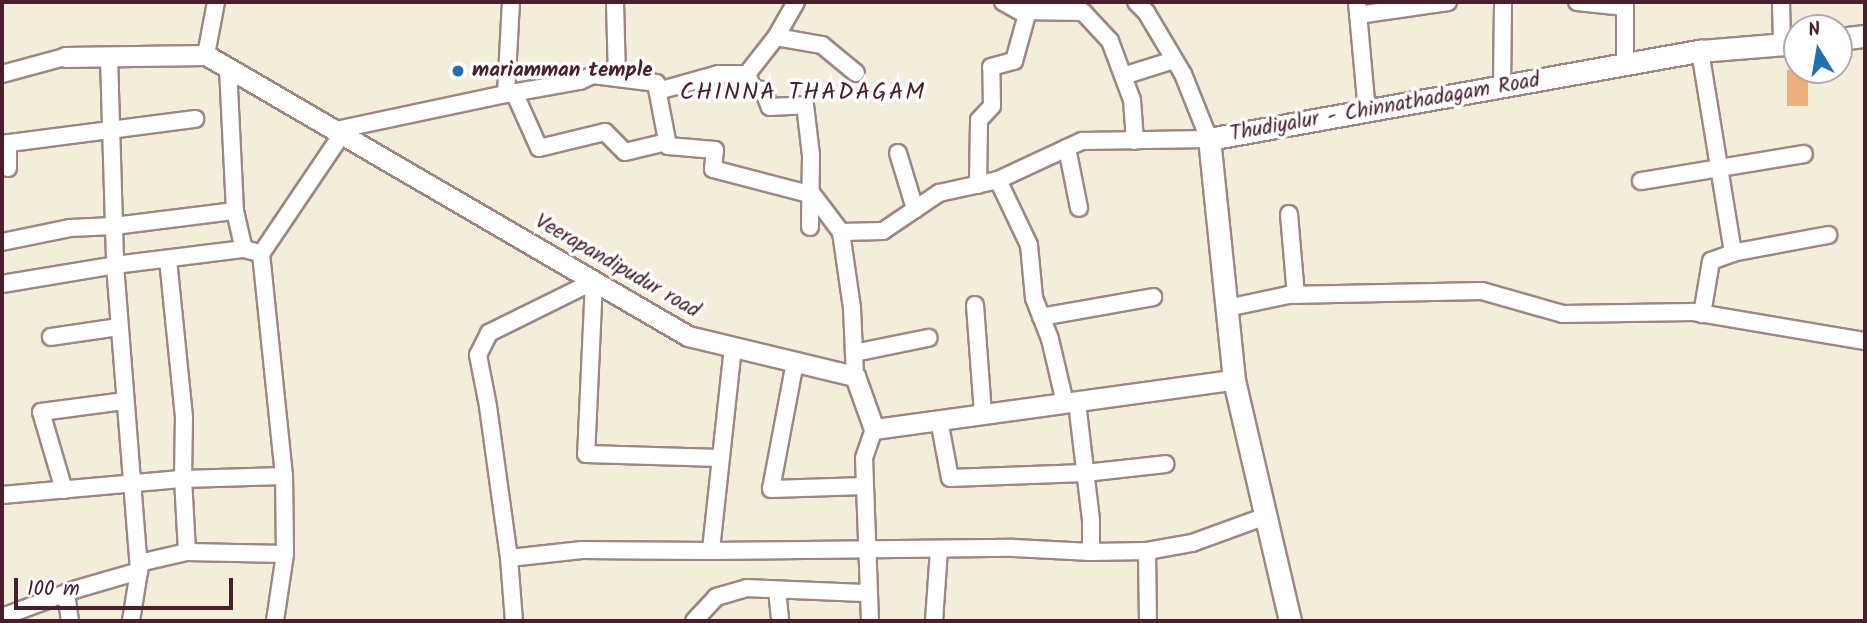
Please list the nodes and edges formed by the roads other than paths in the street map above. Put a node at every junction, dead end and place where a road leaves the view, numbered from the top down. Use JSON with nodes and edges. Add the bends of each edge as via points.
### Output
{"nodes":[{"id":1,"x":216,"y":2,"type":"edge"},
{"id":2,"x":511,"y":2,"type":"edge"},
{"id":3,"x":615,"y":2,"type":"edge"},
{"id":4,"x":796,"y":2,"type":"edge"},
{"id":5,"x":1003,"y":2,"type":"edge"},
{"id":6,"x":1136,"y":2,"type":"edge"},
{"id":7,"x":1448,"y":2,"type":"edge"},
{"id":8,"x":1503,"y":2,"type":"edge"},
{"id":9,"x":1577,"y":2,"type":"edge"},
{"id":10,"x":1625,"y":4,"type":"edge"},
{"id":11,"x":1358,"y":8,"type":"edge"},
{"id":12,"x":1028,"y":12,"type":"junction"},
{"id":13,"x":776,"y":37,"type":"junction"},
{"id":14,"x":1783,"y":44,"type":"edge"},
{"id":15,"x":1700,"y":51,"type":"junction"},
{"id":16,"x":206,"y":55,"type":"junction"},
{"id":17,"x":65,"y":57,"type":"joint"},
{"id":18,"x":109,"y":57,"type":"junction"},
{"id":19,"x":1174,"y":60,"type":"junction"},
{"id":20,"x":1625,"y":65,"type":"junction"},
{"id":21,"x":228,"y":68,"type":"junction"},
{"id":22,"x":856,"y":73,"type":"dead end"},
{"id":23,"x":2,"y":74,"type":"edge"},
{"id":24,"x":747,"y":74,"type":"junction"},
{"id":25,"x":1123,"y":76,"type":"junction"},
{"id":26,"x":617,"y":78,"type":"junction"},
{"id":27,"x":1502,"y":87,"type":"junction"},
{"id":28,"x":658,"y":91,"type":"junction"},
{"id":29,"x":510,"y":93,"type":"junction"},
{"id":30,"x":1367,"y":111,"type":"junction"},
{"id":31,"x":195,"y":119,"type":"dead end"},
{"id":32,"x":111,"y":130,"type":"junction"},
{"id":33,"x":339,"y":132,"type":"junction"},
{"id":34,"x":1209,"y":139,"type":"junction"},
{"id":35,"x":1135,"y":141,"type":"junction"},
{"id":36,"x":667,"y":142,"type":"junction"},
{"id":37,"x":5,"y":144,"type":"edge"},
{"id":38,"x":1067,"y":148,"type":"junction"},
{"id":39,"x":898,"y":153,"type":"dead end"},
{"id":40,"x":1804,"y":154,"type":"dead end"},
{"id":41,"x":8,"y":168,"type":"dead end"},
{"id":42,"x":1719,"y":168,"type":"junction"},
{"id":43,"x":998,"y":180,"type":"junction"},
{"id":44,"x":1641,"y":181,"type":"dead end"},
{"id":45,"x":978,"y":185,"type":"junction"},
{"id":46,"x":813,"y":195,"type":"junction"},
{"id":47,"x":1079,"y":208,"type":"dead end"},
{"id":48,"x":915,"y":209,"type":"junction"},
{"id":49,"x":235,"y":211,"type":"junction"},
{"id":50,"x":1289,"y":214,"type":"dead end"},
{"id":51,"x":114,"y":226,"type":"junction"},
{"id":52,"x":810,"y":227,"type":"dead end"},
{"id":53,"x":841,"y":232,"type":"junction"},
{"id":54,"x":1828,"y":235,"type":"dead end"},
{"id":55,"x":2,"y":242,"type":"edge"},
{"id":56,"x":244,"y":249,"type":"junction"},
{"id":57,"x":1732,"y":253,"type":"junction"},
{"id":58,"x":261,"y":254,"type":"junction"},
{"id":59,"x":168,"y":258,"type":"junction"},
{"id":60,"x":115,"y":265,"type":"junction"},
{"id":61,"x":594,"y":281,"type":"junction"},
{"id":62,"x":2,"y":284,"type":"edge"},
{"id":63,"x":1296,"y":295,"type":"junction"},
{"id":64,"x":1153,"y":297,"type":"dead end"},
{"id":65,"x":975,"y":305,"type":"dead end"},
{"id":66,"x":1227,"y":308,"type":"junction"},
{"id":67,"x":1702,"y":314,"type":"junction"},
{"id":68,"x":1041,"y":317,"type":"junction"},
{"id":69,"x":120,"y":327,"type":"junction"},
{"id":70,"x":51,"y":337,"type":"dead end"},
{"id":71,"x":928,"y":338,"type":"dead end"},
{"id":72,"x":1865,"y":341,"type":"edge"},
{"id":73,"x":733,"y":347,"type":"junction"},
{"id":74,"x":854,"y":353,"type":"junction"},
{"id":75,"x":795,"y":362,"type":"junction"},
{"id":76,"x":855,"y":376,"type":"junction"},
{"id":77,"x":1234,"y":380,"type":"junction"},
{"id":78,"x":125,"y":401,"type":"junction"},
{"id":79,"x":1071,"y":402,"type":"junction"},
{"id":80,"x":983,"y":414,"type":"junction"},
{"id":81,"x":939,"y":420,"type":"junction"},
{"id":82,"x":874,"y":429,"type":"junction"},
{"id":83,"x":720,"y":458,"type":"junction"},
{"id":84,"x":1166,"y":464,"type":"dead end"},
{"id":85,"x":1085,"y":473,"type":"junction"},
{"id":86,"x":284,"y":475,"type":"junction"},
{"id":87,"x":183,"y":479,"type":"junction"},
{"id":88,"x":132,"y":484,"type":"junction"},
{"id":89,"x":865,"y":486,"type":"junction"},
{"id":90,"x":64,"y":490,"type":"junction"},
{"id":91,"x":2,"y":495,"type":"edge"},
{"id":92,"x":1266,"y":516,"type":"junction"},
{"id":93,"x":939,"y":549,"type":"junction"},
{"id":94,"x":712,"y":551,"type":"junction"},
{"id":95,"x":867,"y":551,"type":"junction"},
{"id":96,"x":1147,"y":551,"type":"junction"},
{"id":97,"x":187,"y":552,"type":"junction"},
{"id":98,"x":1091,"y":552,"type":"junction"},
{"id":99,"x":285,"y":554,"type":"junction"},
{"id":100,"x":509,"y":558,"type":"junction"},
{"id":101,"x":139,"y":567,"type":"junction"},
{"id":102,"x":776,"y":590,"type":"junction"},
{"id":103,"x":66,"y":593,"type":"junction"},
{"id":104,"x":868,"y":593,"type":"junction"},
{"id":105,"x":2,"y":617,"type":"edge"},
{"id":106,"x":131,"y":620,"type":"edge"},
{"id":107,"x":71,"y":621,"type":"edge"},
{"id":108,"x":275,"y":621,"type":"edge"},
{"id":109,"x":514,"y":621,"type":"edge"},
{"id":110,"x":694,"y":621,"type":"edge"},
{"id":111,"x":780,"y":621,"type":"edge"},
{"id":112,"x":870,"y":621,"type":"edge"},
{"id":113,"x":934,"y":621,"type":"edge"},
{"id":114,"x":1147,"y":621,"type":"edge"},
{"id":115,"x":1290,"y":621,"type":"edge"}],
"edges":[{"from":1,"to":16,"type":"street"},
{"from":2,"to":29,"type":"street"},
{"from":3,"to":26,"type":"street"},
{"from":4,"to":13,"type":"street"},
{"from":5,"to":12,"type":"street"},
{"from":6,"to":19,"type":"street"},
{"from":7,"to":11,"type":"street"},
{"from":8,"to":27,"type":"street"},
{"from":9,"to":10,"type":"street"},
{"from":10,"to":20,"type":"street"},
{"from":11,"to":30,"type":"street"},
{"from":12,"to":25,"type":"street","via":[[1083,12],[1110,41]]},
{"from":12,"to":45,"type":"street","via":[[1014,61],[991,67],[992,106],[979,120]]},
{"from":13,"to":22,"type":"street","via":[[822,45]]},
{"from":13,"to":24,"type":"street"},
{"from":14,"to":15,"type":"main road","name":"Thudiyalur - Chinnathadagam Road"},
{"from":15,"to":20,"type":"main road","name":"Thudiyalur - Chinnathadagam Road"},
{"from":15,"to":42,"type":"street"},
{"from":16,"to":18,"type":"street"},
{"from":16,"to":21,"type":"street","name":"Veerapandipudur road"},
{"from":17,"to":18,"type":"street"},
{"from":17,"to":23,"type":"street"},
{"from":18,"to":32,"type":"street"},
{"from":19,"to":25,"type":"street"},
{"from":19,"to":34,"type":"street"},
{"from":20,"to":27,"type":"main road","name":"Thudiyalur - Chinnathadagam Road"},
{"from":21,"to":33,"type":"street","name":"Veerapandipudur road"},
{"from":21,"to":49,"type":"street"},
{"from":24,"to":28,"type":"street","via":[[719,74]]},
{"from":24,"to":46,"type":"street","via":[[753,89],[763,90],[770,107],[805,105]]},
{"from":25,"to":35,"type":"street","via":[[1132,100]]},
{"from":26,"to":28,"type":"street","via":[[656,83]]},
{"from":26,"to":29,"type":"street","via":[[593,75]]},
{"from":27,"to":30,"type":"main road","name":"Thudiyalur - Chinnathadagam Road"},
{"from":28,"to":36,"type":"street"},
{"from":29,"to":33,"type":"street"},
{"from":29,"to":36,"type":"street","via":[[539,148],[605,132],[625,152]]},
{"from":30,"to":34,"type":"main road","name":"Thudiyalur - Chinnathadagam Road"},
{"from":31,"to":32,"type":"street"},
{"from":32,"to":37,"type":"street"},
{"from":32,"to":51,"type":"street"},
{"from":33,"to":58,"type":"street"},
{"from":33,"to":61,"type":"street","name":"Veerapandipudur road"},
{"from":34,"to":35,"type":"street"},
{"from":34,"to":66,"type":"main road","name":"Thudiyalur - Chinnathadagam Road"},
{"from":35,"to":38,"type":"street","via":[[1082,141]]},
{"from":36,"to":46,"type":"street","via":[[668,146],[715,150],[713,169]]},
{"from":37,"to":41,"type":"street"},
{"from":38,"to":43,"type":"street"},
{"from":38,"to":47,"type":"street"},
{"from":39,"to":48,"type":"street"},
{"from":40,"to":42,"type":"street"},
{"from":42,"to":44,"type":"street"},
{"from":42,"to":57,"type":"street"},
{"from":43,"to":45,"type":"street"},
{"from":43,"to":68,"type":"street","via":[[1029,245],[1034,298]]},
{"from":45,"to":48,"type":"street","via":[[939,193]]},
{"from":46,"to":52,"type":"street"},
{"from":46,"to":53,"type":"street"},
{"from":48,"to":53,"type":"street","via":[[883,231]]},
{"from":49,"to":51,"type":"street"},
{"from":49,"to":56,"type":"street"},
{"from":50,"to":63,"type":"street"},
{"from":51,"to":55,"type":"street","via":[[70,228]]},
{"from":51,"to":60,"type":"street"},
{"from":53,"to":74,"type":"street"},
{"from":54,"to":57,"type":"street"},
{"from":56,"to":58,"type":"street"},
{"from":56,"to":59,"type":"street"},
{"from":57,"to":67,"type":"street","via":[[1711,261]]},
{"from":58,"to":86,"type":"street"},
{"from":59,"to":60,"type":"street"},
{"from":59,"to":87,"type":"street","via":[[184,417]]},
{"from":60,"to":62,"type":"street"},
{"from":60,"to":69,"type":"street"},
{"from":61,"to":73,"type":"street","name":"Veerapandipudur road","via":[[688,336]]},
{"from":61,"to":83,"type":"street","via":[[586,454]]},
{"from":61,"to":100,"type":"street","via":[[489,333],[478,355]]},
{"from":63,"to":66,"type":"street"},
{"from":63,"to":67,"type":"street","via":[[1482,291],[1563,314]]},
{"from":64,"to":68,"type":"street"},
{"from":65,"to":80,"type":"street"},
{"from":66,"to":77,"type":"main road","name":"Thudiyalur - Chinnathadagam Road"},
{"from":67,"to":72,"type":"street"},
{"from":68,"to":79,"type":"street"},
{"from":69,"to":70,"type":"street"},
{"from":69,"to":78,"type":"street"},
{"from":71,"to":74,"type":"street"},
{"from":73,"to":75,"type":"street","name":"Veerapandipudur road"},
{"from":73,"to":83,"type":"street"},
{"from":74,"to":76,"type":"street"},
{"from":75,"to":76,"type":"street","name":"Veerapandipudur road"},
{"from":75,"to":89,"type":"street","via":[[771,489]]},
{"from":76,"to":82,"type":"street"},
{"from":77,"to":79,"type":"street"},
{"from":77,"to":92,"type":"main road","name":"Thudiyalur - Chinnathadagam Road"},
{"from":78,"to":88,"type":"street"},
{"from":78,"to":90,"type":"street","via":[[41,412]]},
{"from":79,"to":80,"type":"street"},
{"from":79,"to":85,"type":"street"},
{"from":80,"to":81,"type":"street"},
{"from":81,"to":82,"type":"street"},
{"from":81,"to":85,"type":"street","via":[[950,478]]},
{"from":82,"to":89,"type":"street","via":[[864,458]]},
{"from":83,"to":94,"type":"street"},
{"from":84,"to":85,"type":"street"},
{"from":85,"to":98,"type":"street"},
{"from":86,"to":87,"type":"street"},
{"from":86,"to":99,"type":"street"},
{"from":87,"to":88,"type":"street"},
{"from":87,"to":97,"type":"street"},
{"from":88,"to":90,"type":"street"},
{"from":88,"to":101,"type":"street"},
{"from":89,"to":95,"type":"street"},
{"from":90,"to":91,"type":"street"},
{"from":92,"to":96,"type":"street","via":[[1192,543]]},
{"from":92,"to":115,"type":"main road","name":"Thudiyalur - Chinnathadagam Road"},
{"from":93,"to":95,"type":"street"},
{"from":93,"to":98,"type":"street"},
{"from":93,"to":113,"type":"street"},
{"from":94,"to":95,"type":"street"},
{"from":94,"to":100,"type":"street","via":[[582,550]]},
{"from":95,"to":104,"type":"street"},
{"from":96,"to":98,"type":"street"},
{"from":96,"to":114,"type":"street"},
{"from":97,"to":99,"type":"street"},
{"from":97,"to":101,"type":"street"},
{"from":99,"to":108,"type":"street"},
{"from":100,"to":109,"type":"street"},
{"from":101,"to":103,"type":"street"},
{"from":101,"to":106,"type":"street"},
{"from":102,"to":104,"type":"street"},
{"from":102,"to":110,"type":"street","via":[[747,588],[716,597]]},
{"from":102,"to":111,"type":"street"},
{"from":103,"to":105,"type":"street"},
{"from":103,"to":107,"type":"street"},
{"from":104,"to":112,"type":"street"}]}
